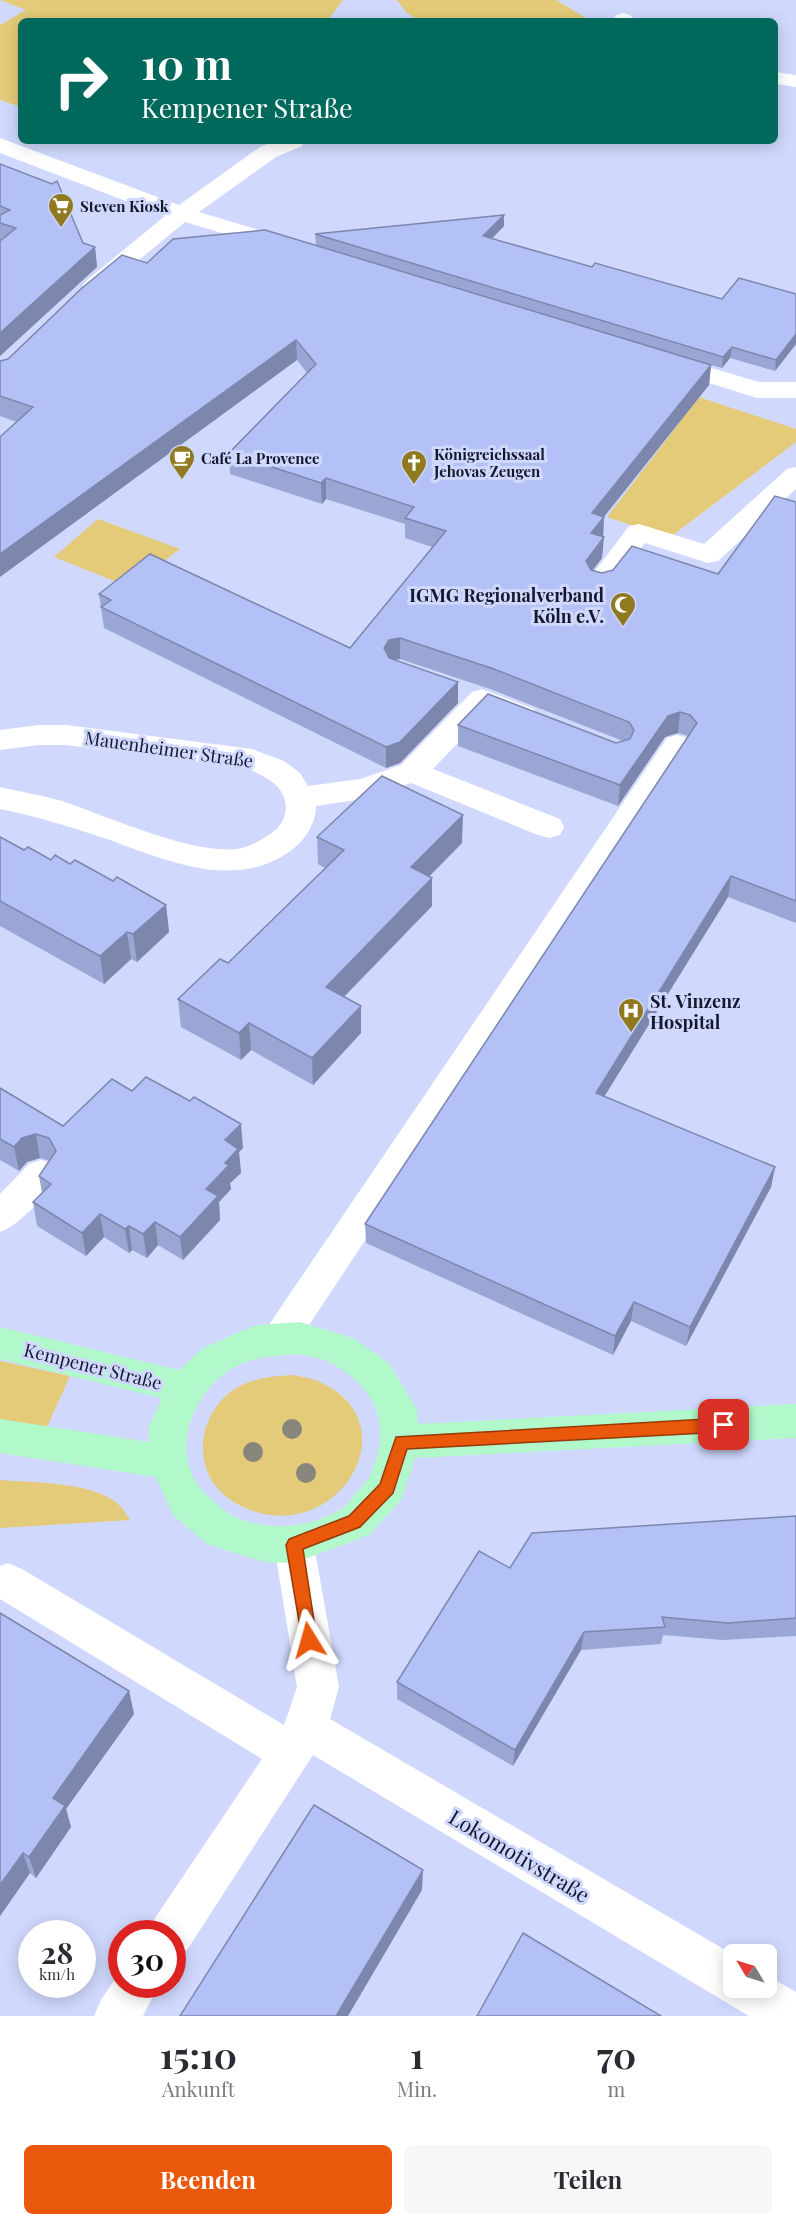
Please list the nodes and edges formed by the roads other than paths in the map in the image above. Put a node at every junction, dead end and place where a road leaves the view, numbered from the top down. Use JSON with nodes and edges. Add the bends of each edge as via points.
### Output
{"nodes":[{"id":1,"x":778,"y":78,"type":"edge"},
{"id":2,"x":796,"y":81,"type":"edge"},
{"id":3,"x":287,"y":144,"type":"edge"},
{"id":4,"x":0,"y":145,"type":"edge"},
{"id":5,"x":181,"y":213,"type":"junction"},
{"id":6,"x":307,"y":252,"type":"edge"},
{"id":7,"x":77,"y":300,"type":"edge"},
{"id":8,"x":643,"y":355,"type":"edge"},
{"id":9,"x":796,"y":390,"type":"edge"},
{"id":10,"x":796,"y":475,"type":"edge"},
{"id":11,"x":600,"y":583,"type":"edge"},
{"id":12,"x":451,"y":688,"type":"edge"},
{"id":13,"x":482,"y":699,"type":"junction"},
{"id":14,"x":548,"y":725,"type":"edge"},
{"id":15,"x":0,"y":740,"type":"edge"},
{"id":16,"x":677,"y":745,"type":"dead end"},
{"id":17,"x":412,"y":772,"type":"junction"},
{"id":18,"x":301,"y":797,"type":"junction"},
{"id":19,"x":0,"y":798,"type":"edge"},
{"id":20,"x":549,"y":827,"type":"dead end"},
{"id":21,"x":41,"y":1174,"type":"edge"},
{"id":22,"x":5,"y":1202,"type":"edge"},
{"id":23,"x":279,"y":1340,"type":"junction"},
{"id":24,"x":0,"y":1343,"type":"edge"},
{"id":25,"x":186,"y":1388,"type":"junction"},
{"id":26,"x":796,"y":1421,"type":"edge"},
{"id":27,"x":0,"y":1436,"type":"edge"},
{"id":28,"x":401,"y":1442,"type":"junction"},
{"id":29,"x":168,"y":1462,"type":"junction"},
{"id":30,"x":294,"y":1545,"type":"junction"},
{"id":31,"x":8,"y":1582,"type":"dead end"},
{"id":32,"x":298,"y":1740,"type":"junction"},
{"id":33,"x":180,"y":1920,"type":"edge"},
{"id":34,"x":723,"y":1975,"type":"edge"},
{"id":35,"x":128,"y":1998,"type":"edge"},
{"id":36,"x":762,"y":1998,"type":"edge"},
{"id":37,"x":117,"y":2016,"type":"edge"},
{"id":38,"x":793,"y":2016,"type":"edge"}],
"edges":[{"from":1,"to":2,"type":"street"},
{"from":3,"to":5,"type":"street","via":[[268,152]]},
{"from":4,"to":5,"type":"street"},
{"from":5,"to":6,"type":"street"},
{"from":5,"to":7,"type":"street"},
{"from":8,"to":9,"type":"street","via":[[757,390]]},
{"from":10,"to":11,"type":"street","via":[[708,555],[639,532]]},
{"from":12,"to":13,"type":"street"},
{"from":13,"to":14,"type":"street"},
{"from":13,"to":17,"type":"street"},
{"from":15,"to":18,"type":"street","name":"Mauenheimer Straße","via":[[66,735],[252,759],[280,771]]},
{"from":16,"to":23,"type":"street"},
{"from":17,"to":18,"type":"street","via":[[363,789]]},
{"from":17,"to":20,"type":"street"},
{"from":18,"to":19,"type":"street","via":[[298,823],[287,837],[253,857],[237,860],[192,857],[49,807]]},
{"from":21,"to":22,"type":"street"},
{"from":23,"to":25,"type":"main road","name":"Kempener Straße","via":[[257,1341],[216,1359]]},
{"from":23,"to":28,"type":"main road","name":"Kempener Straße","via":[[300,1338],[340,1349],[376,1374],[398,1410]]},
{"from":24,"to":25,"type":"main road","name":"Kempener Straße"},
{"from":25,"to":29,"type":"main road","name":"Kempener Straße","via":[[168,1426]]},
{"from":26,"to":28,"type":"main road"},
{"from":27,"to":29,"type":"main road"},
{"from":28,"to":30,"type":"main road","name":"Kempener Straße","via":[[387,1488],[355,1522]]},
{"from":29,"to":30,"type":"main road","name":"Kempener Straße","via":[[187,1503],[220,1531],[264,1544]]},
{"from":30,"to":32,"type":"street","via":[[318,1688]]},
{"from":31,"to":32,"type":"street","name":"Lokomotivstraße"},
{"from":32,"to":33,"type":"street"},
{"from":32,"to":34,"type":"street","name":"Lokomotivstraße"},
{"from":35,"to":37,"type":"street"},
{"from":36,"to":38,"type":"street"}]}
